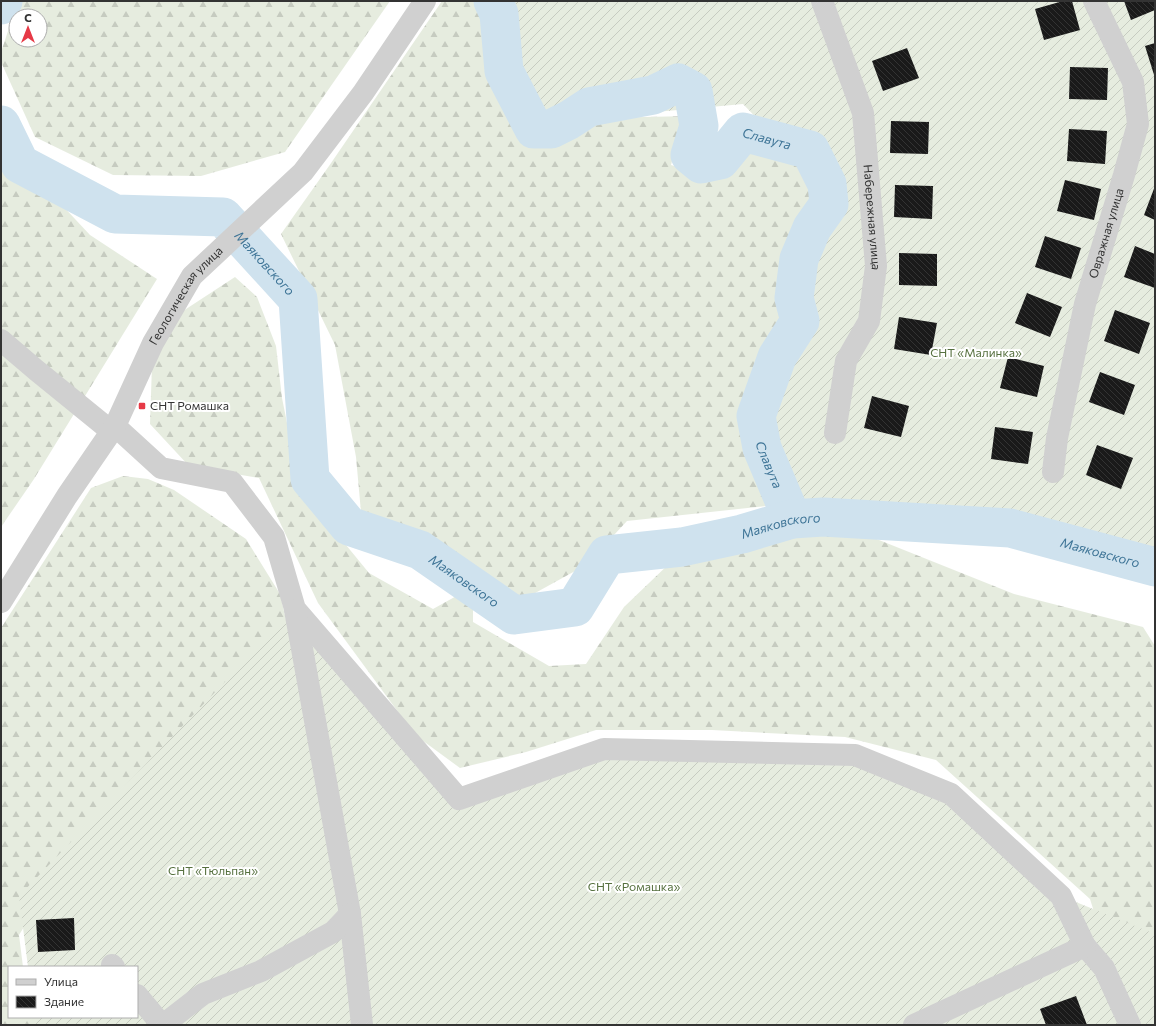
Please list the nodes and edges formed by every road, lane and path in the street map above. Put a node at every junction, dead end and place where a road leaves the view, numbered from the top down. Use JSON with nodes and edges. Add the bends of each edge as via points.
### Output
{"nodes":[{"id":1,"x":425,"y":1,"type":"edge"},
{"id":2,"x":822,"y":1,"type":"edge"},
{"id":3,"x":1094,"y":1,"type":"edge"},
{"id":4,"x":1,"y":340,"type":"edge"},
{"id":5,"x":113,"y":428,"type":"junction"},
{"id":6,"x":835,"y":433,"type":"dead end"},
{"id":7,"x":1053,"y":472,"type":"dead end"},
{"id":8,"x":1,"y":602,"type":"edge"},
{"id":9,"x":295,"y":609,"type":"junction"},
{"id":10,"x":350,"y":914,"type":"junction"},
{"id":11,"x":1085,"y":946,"type":"junction"},
{"id":12,"x":138,"y":996,"type":"edge"},
{"id":13,"x":163,"y":1025,"type":"edge"},
{"id":14,"x":362,"y":1025,"type":"edge"},
{"id":15,"x":914,"y":1025,"type":"edge"},
{"id":16,"x":1130,"y":1025,"type":"edge"}],
"edges":[{"from":1,"to":5,"type":"street","name":"Геологическая улица","via":[[363,93],[303,172],[192,276],[153,343]]},
{"from":2,"to":6,"type":"street","name":"Набережная улица","via":[[863,113],[876,266],[869,321],[846,361]]},
{"from":3,"to":7,"type":"street","name":"Овражная улица","via":[[1133,82],[1138,124],[1085,304],[1057,438]]},
{"from":4,"to":5,"type":"street"},
{"from":5,"to":8,"type":"street","name":"Геологическая улица"},
{"from":5,"to":9,"type":"street","via":[[161,468],[232,482],[274,537]]},
{"from":9,"to":10,"type":"street"},
{"from":9,"to":11,"type":"street","via":[[459,799],[604,749],[855,755],[951,794],[1061,896]]},
{"from":10,"to":13,"type":"street","via":[[333,932],[261,971],[203,994]]},
{"from":10,"to":14,"type":"street"},
{"from":11,"to":15,"type":"street"},
{"from":11,"to":16,"type":"street","via":[[1104,968]]},
{"from":12,"to":13,"type":"street"}]}
